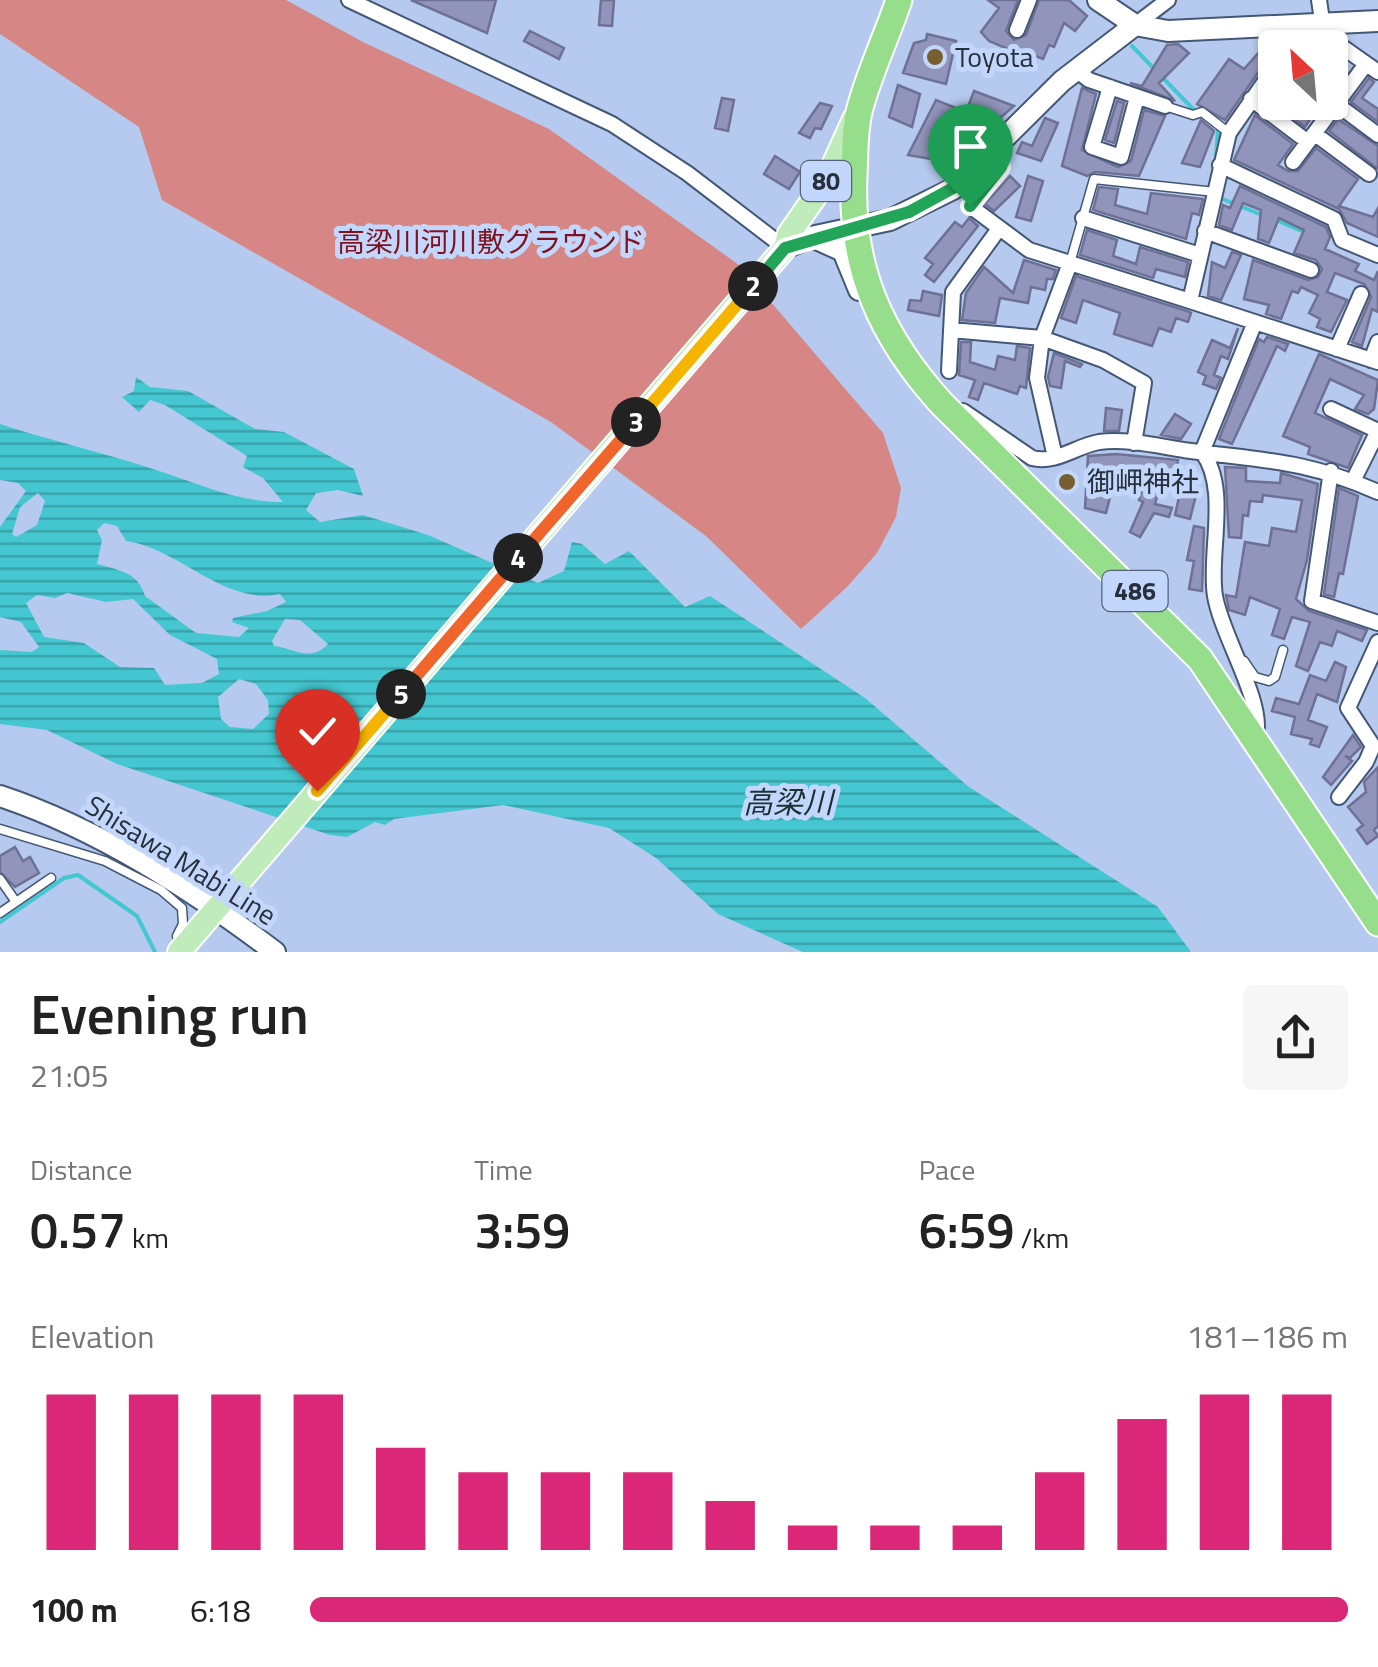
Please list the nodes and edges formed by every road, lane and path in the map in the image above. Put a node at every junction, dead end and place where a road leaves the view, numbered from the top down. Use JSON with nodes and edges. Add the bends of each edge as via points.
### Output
{"nodes":[{"id":1,"x":349,"y":0,"type":"edge"},
{"id":2,"x":899,"y":0,"type":"edge"},
{"id":3,"x":1029,"y":0,"type":"edge"},
{"id":4,"x":1098,"y":0,"type":"edge"},
{"id":5,"x":1168,"y":0,"type":"edge"},
{"id":6,"x":1321,"y":6,"type":"edge"},
{"id":7,"x":1378,"y":20,"type":"edge"},
{"id":8,"x":1297,"y":24,"type":"junction"},
{"id":9,"x":1135,"y":25,"type":"junction"},
{"id":10,"x":1017,"y":30,"type":"dead end"},
{"id":11,"x":1295,"y":30,"type":"edge"},
{"id":12,"x":1372,"y":68,"type":"edge"},
{"id":13,"x":1076,"y":70,"type":"junction"},
{"id":14,"x":1110,"y":88,"type":"junction"},
{"id":15,"x":1348,"y":89,"type":"edge"},
{"id":16,"x":1258,"y":90,"type":"edge"},
{"id":17,"x":1137,"y":97,"type":"junction"},
{"id":18,"x":1251,"y":100,"type":"junction"},
{"id":19,"x":1164,"y":106,"type":"joint"},
{"id":20,"x":859,"y":110,"type":"junction"},
{"id":21,"x":1348,"y":113,"type":"edge"},
{"id":22,"x":1322,"y":120,"type":"edge"},
{"id":23,"x":1229,"y":133,"type":"junction"},
{"id":24,"x":1378,"y":135,"type":"edge"},
{"id":25,"x":1311,"y":138,"type":"junction"},
{"id":26,"x":997,"y":148,"type":"junction"},
{"id":27,"x":855,"y":158,"type":"junction"},
{"id":28,"x":1294,"y":162,"type":"dead end"},
{"id":29,"x":1220,"y":164,"type":"junction"},
{"id":30,"x":1370,"y":174,"type":"dead end"},
{"id":31,"x":1213,"y":193,"type":"junction"},
{"id":32,"x":935,"y":200,"type":"junction"},
{"id":33,"x":902,"y":215,"type":"junction"},
{"id":34,"x":1083,"y":218,"type":"junction"},
{"id":35,"x":854,"y":228,"type":"junction"},
{"id":36,"x":998,"y":230,"type":"junction"},
{"id":37,"x":1205,"y":230,"type":"junction"},
{"id":38,"x":810,"y":237,"type":"junction"},
{"id":39,"x":785,"y":248,"type":"junction"},
{"id":40,"x":1200,"y":255,"type":"junction"},
{"id":41,"x":1378,"y":255,"type":"edge"},
{"id":42,"x":1070,"y":263,"type":"junction"},
{"id":43,"x":1311,"y":270,"type":"dead end"},
{"id":44,"x":865,"y":285,"type":"junction"},
{"id":45,"x":1361,"y":294,"type":"dead end"},
{"id":46,"x":1190,"y":302,"type":"junction"},
{"id":47,"x":876,"y":311,"type":"junction"},
{"id":48,"x":1255,"y":322,"type":"junction"},
{"id":49,"x":951,"y":330,"type":"junction"},
{"id":50,"x":1042,"y":338,"type":"junction"},
{"id":51,"x":1378,"y":342,"type":"edge"},
{"id":52,"x":1337,"y":348,"type":"junction"},
{"id":53,"x":1374,"y":361,"type":"edge"},
{"id":54,"x":949,"y":371,"type":"dead end"},
{"id":55,"x":942,"y":404,"type":"junction"},
{"id":56,"x":1330,"y":409,"type":"dead end"},
{"id":57,"x":1134,"y":443,"type":"junction"},
{"id":58,"x":1202,"y":452,"type":"junction"},
{"id":59,"x":1056,"y":457,"type":"junction"},
{"id":60,"x":1332,"y":471,"type":"junction"},
{"id":61,"x":1353,"y":481,"type":"junction"},
{"id":62,"x":1378,"y":492,"type":"edge"},
{"id":63,"x":1378,"y":623,"type":"edge"},
{"id":64,"x":1226,"y":638,"type":"junction"},
{"id":65,"x":1378,"y":642,"type":"edge"},
{"id":66,"x":1283,"y":650,"type":"dead end"},
{"id":67,"x":1256,"y":736,"type":"junction"},
{"id":68,"x":0,"y":796,"type":"edge"},
{"id":69,"x":1339,"y":798,"type":"dead end"},
{"id":70,"x":0,"y":829,"type":"edge"},
{"id":71,"x":51,"y":878,"type":"dead end"},
{"id":72,"x":0,"y":879,"type":"edge"},
{"id":73,"x":16,"y":902,"type":"junction"},
{"id":74,"x":220,"y":903,"type":"junction"},
{"id":75,"x":0,"y":913,"type":"edge"},
{"id":76,"x":1378,"y":922,"type":"edge"},
{"id":77,"x":179,"y":945,"type":"edge"},
{"id":78,"x":275,"y":952,"type":"edge"}],
"edges":[{"from":1,"to":39,"type":"street","via":[[612,124]]},
{"from":2,"to":20,"type":"highway","number":"486"},
{"from":3,"to":10,"type":"street"},
{"from":4,"to":9,"type":"street"},
{"from":5,"to":9,"type":"street"},
{"from":6,"to":7,"type":"street"},
{"from":6,"to":8,"type":"street"},
{"from":6,"to":12,"type":"street","via":[[1324,34]]},
{"from":8,"to":9,"type":"street","via":[[1168,32]]},
{"from":8,"to":11,"type":"street"},
{"from":9,"to":13,"type":"street"},
{"from":12,"to":15,"type":"street"},
{"from":13,"to":14,"type":"street"},
{"from":13,"to":26,"type":"street"},
{"from":14,"to":17,"type":"street"},
{"from":14,"to":17,"type":"street","via":[[1092,148],[1121,158]]},
{"from":16,"to":18,"type":"street"},
{"from":17,"to":19,"type":"street"},
{"from":18,"to":23,"type":"street"},
{"from":18,"to":25,"type":"street"},
{"from":19,"to":23,"type":"lane","via":[[1198,114]]},
{"from":20,"to":27,"type":"highway","number":"486"},
{"from":20,"to":39,"type":"main road","number":"80"},
{"from":21,"to":24,"type":"street"},
{"from":22,"to":25,"type":"street"},
{"from":23,"to":29,"type":"street"},
{"from":25,"to":28,"type":"street"},
{"from":25,"to":30,"type":"street"},
{"from":26,"to":32,"type":"street"},
{"from":26,"to":36,"type":"street","via":[[1001,167],[970,206]]},
{"from":27,"to":33,"type":"street","via":[[865,200]]},
{"from":27,"to":35,"type":"highway","number":"486"},
{"from":29,"to":31,"type":"street"},
{"from":29,"to":41,"type":"street","via":[[1334,219],[1342,240]]},
{"from":31,"to":34,"type":"lane","via":[[1094,179]]},
{"from":31,"to":37,"type":"street"},
{"from":32,"to":33,"type":"street"},
{"from":32,"to":44,"type":"street","via":[[921,218],[872,244]]},
{"from":33,"to":35,"type":"street"},
{"from":34,"to":40,"type":"street"},
{"from":34,"to":42,"type":"lane"},
{"from":35,"to":38,"type":"street"},
{"from":35,"to":44,"type":"highway","number":"486"},
{"from":36,"to":42,"type":"street","via":[[1028,250]]},
{"from":36,"to":49,"type":"street","via":[[953,292]]},
{"from":37,"to":40,"type":"street"},
{"from":37,"to":43,"type":"street"},
{"from":38,"to":39,"type":"street"},
{"from":38,"to":47,"type":"street","via":[[843,251],[863,300]]},
{"from":39,"to":74,"type":"main road","number":"80"},
{"from":40,"to":46,"type":"street"},
{"from":42,"to":46,"type":"street"},
{"from":42,"to":50,"type":"street"},
{"from":44,"to":47,"type":"highway","number":"486"},
{"from":45,"to":52,"type":"street"},
{"from":46,"to":48,"type":"street"},
{"from":47,"to":55,"type":"highway","number":"486","via":[[908,365]]},
{"from":48,"to":52,"type":"street"},
{"from":48,"to":58,"type":"street"},
{"from":49,"to":50,"type":"street"},
{"from":49,"to":54,"type":"street"},
{"from":50,"to":57,"type":"street","via":[[1104,360],[1144,384]]},
{"from":50,"to":59,"type":"street","via":[[1036,378]]},
{"from":51,"to":53,"type":"street"},
{"from":52,"to":53,"type":"street"},
{"from":55,"to":59,"type":"street","via":[[952,403],[1032,458]]},
{"from":55,"to":67,"type":"highway","number":"486","via":[[1178,634]]},
{"from":56,"to":61,"type":"street","via":[[1378,432]]},
{"from":57,"to":58,"type":"street"},
{"from":57,"to":59,"type":"street","via":[[1098,442]]},
{"from":58,"to":60,"type":"street"},
{"from":58,"to":64,"type":"street","via":[[1214,475],[1215,594]]},
{"from":60,"to":61,"type":"street"},
{"from":60,"to":63,"type":"street","via":[[1312,601]]},
{"from":61,"to":62,"type":"street"},
{"from":64,"to":66,"type":"lane","via":[[1261,682],[1275,677]]},
{"from":64,"to":67,"type":"street","via":[[1254,706]]},
{"from":65,"to":69,"type":"street","via":[[1348,708],[1373,746]]},
{"from":67,"to":76,"type":"highway","number":"486"},
{"from":68,"to":74,"type":"street","name":"Shisawa Mabi Line","via":[[55,814]]},
{"from":70,"to":77,"type":"lane","via":[[136,874],[182,908]]},
{"from":71,"to":73,"type":"lane"},
{"from":72,"to":73,"type":"lane"},
{"from":73,"to":75,"type":"lane"},
{"from":74,"to":77,"type":"main road","number":"80"},
{"from":74,"to":78,"type":"street","name":"Shisawa Mabi Line"}]}
